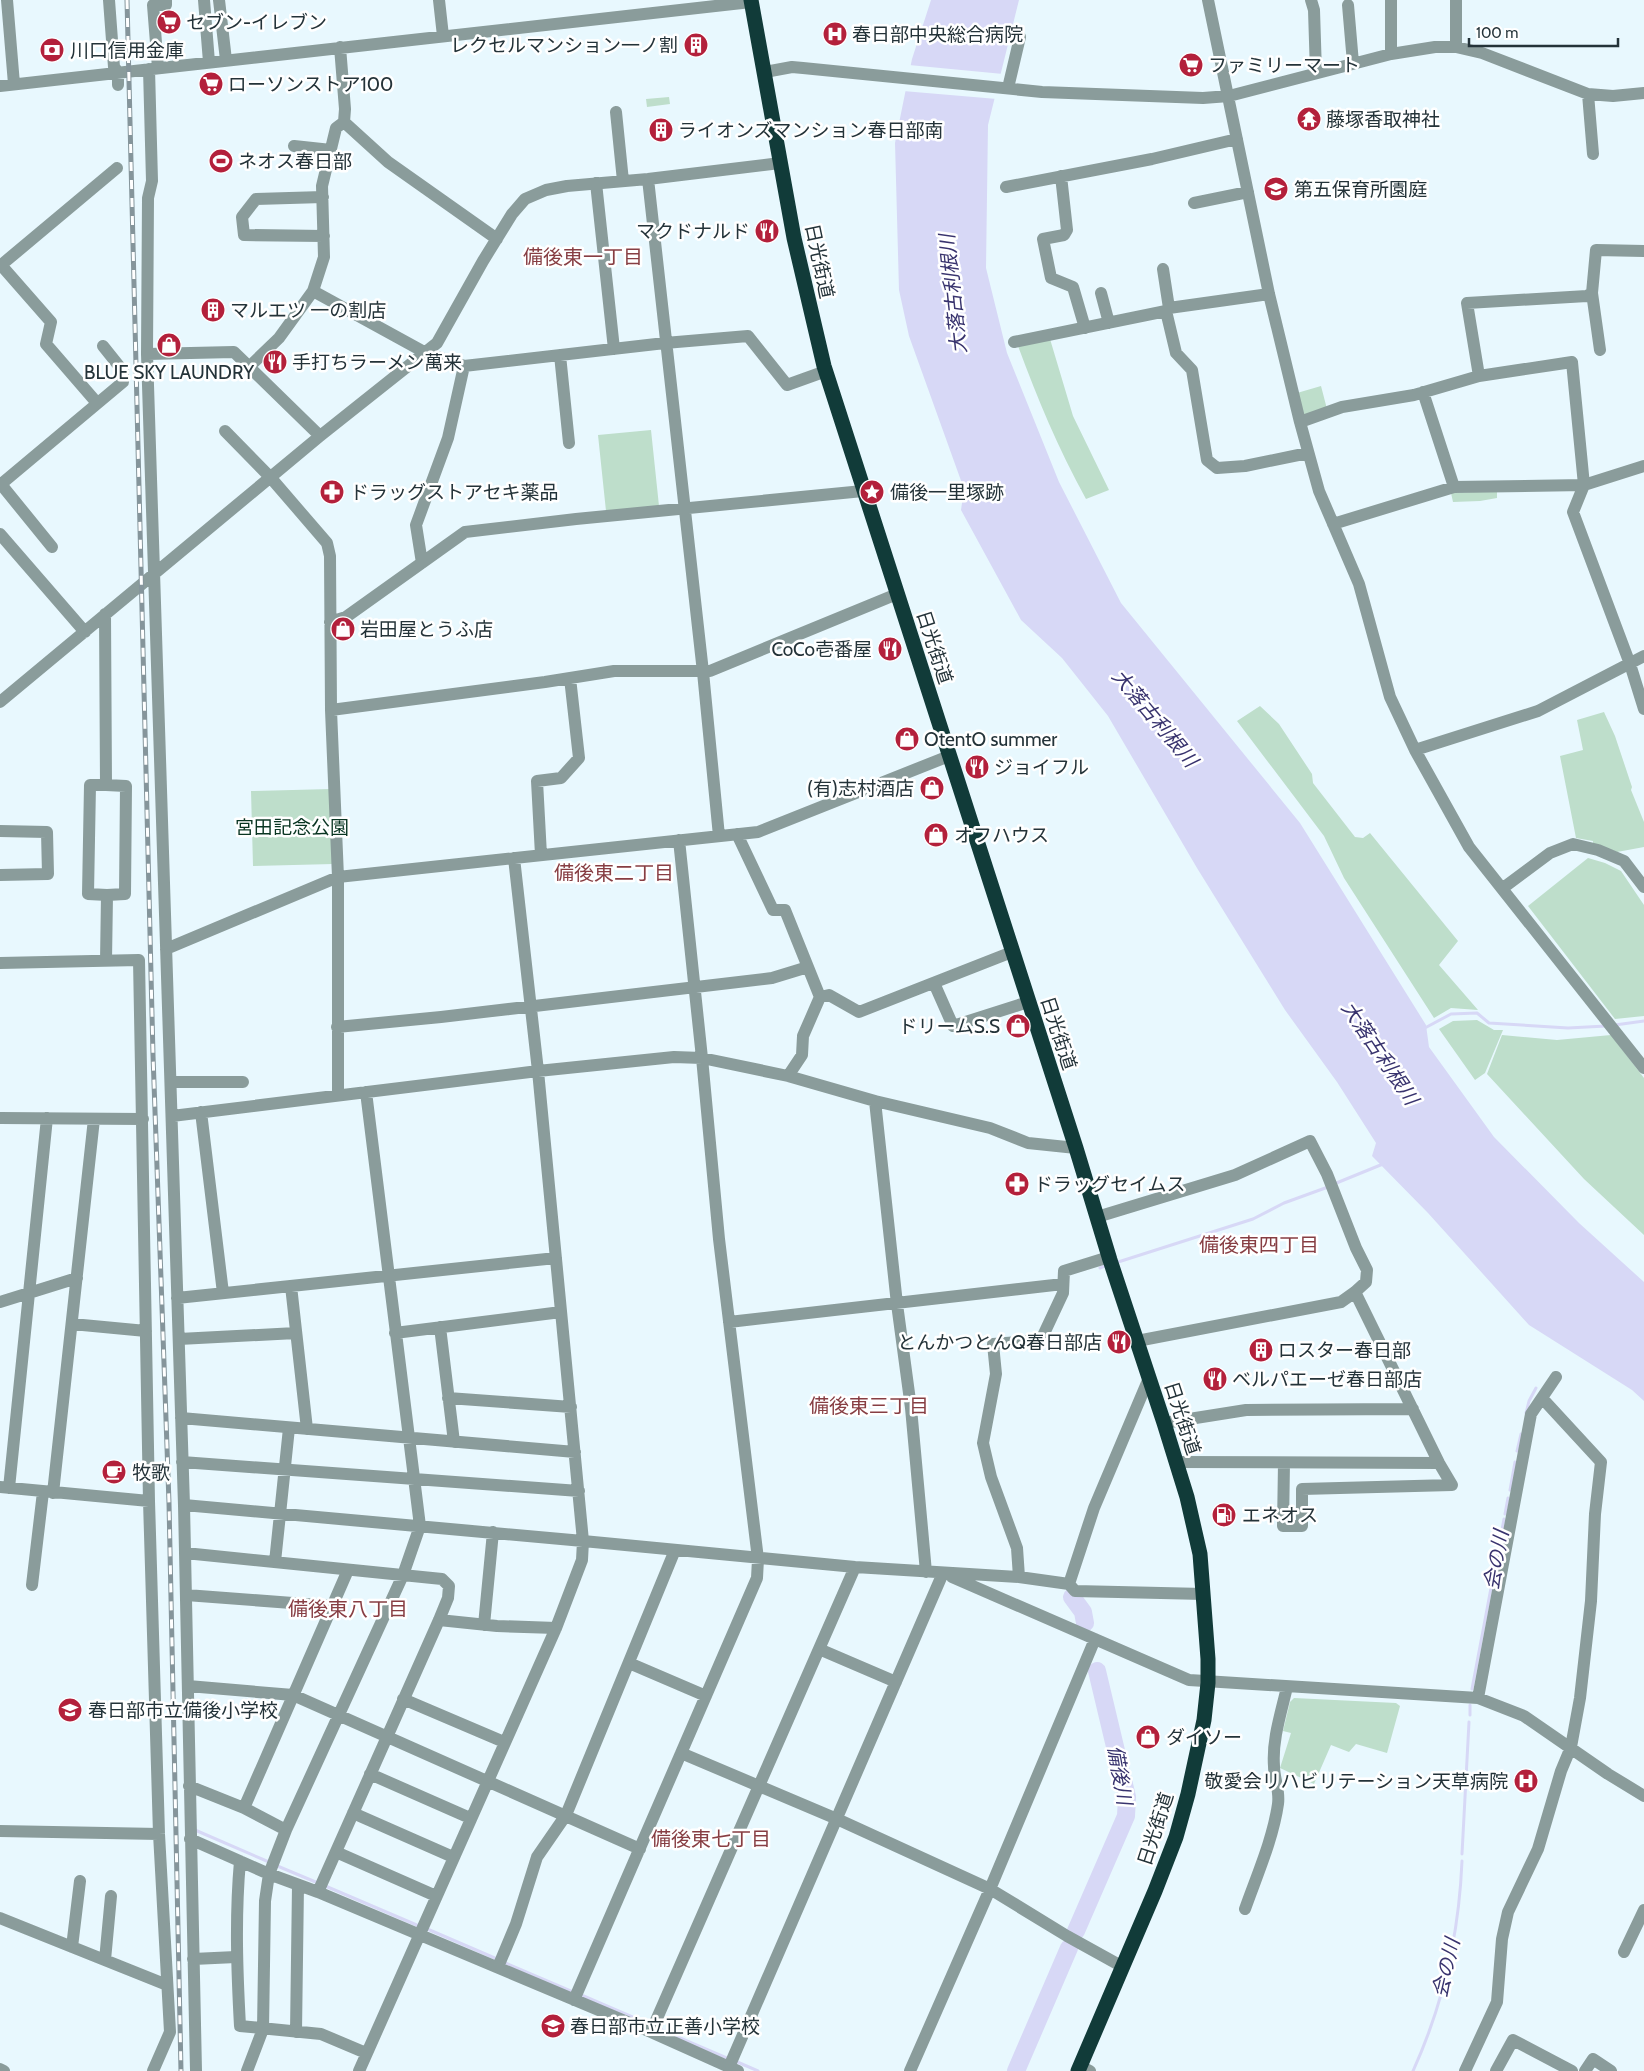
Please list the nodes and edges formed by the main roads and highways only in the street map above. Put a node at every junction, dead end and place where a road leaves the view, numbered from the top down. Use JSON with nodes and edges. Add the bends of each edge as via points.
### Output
{"nodes":[{"id":1,"x":751,"y":1,"type":"edge"},
{"id":2,"x":1083,"y":2069,"type":"edge"}],
"edges":[{"from":1,"to":2,"type":"highway","name":"日光街道","via":[[796,247],[826,371],[1164,1423],[1187,1497],[1200,1554],[1208,1683],[1188,1794],[1176,1837]]}]}
